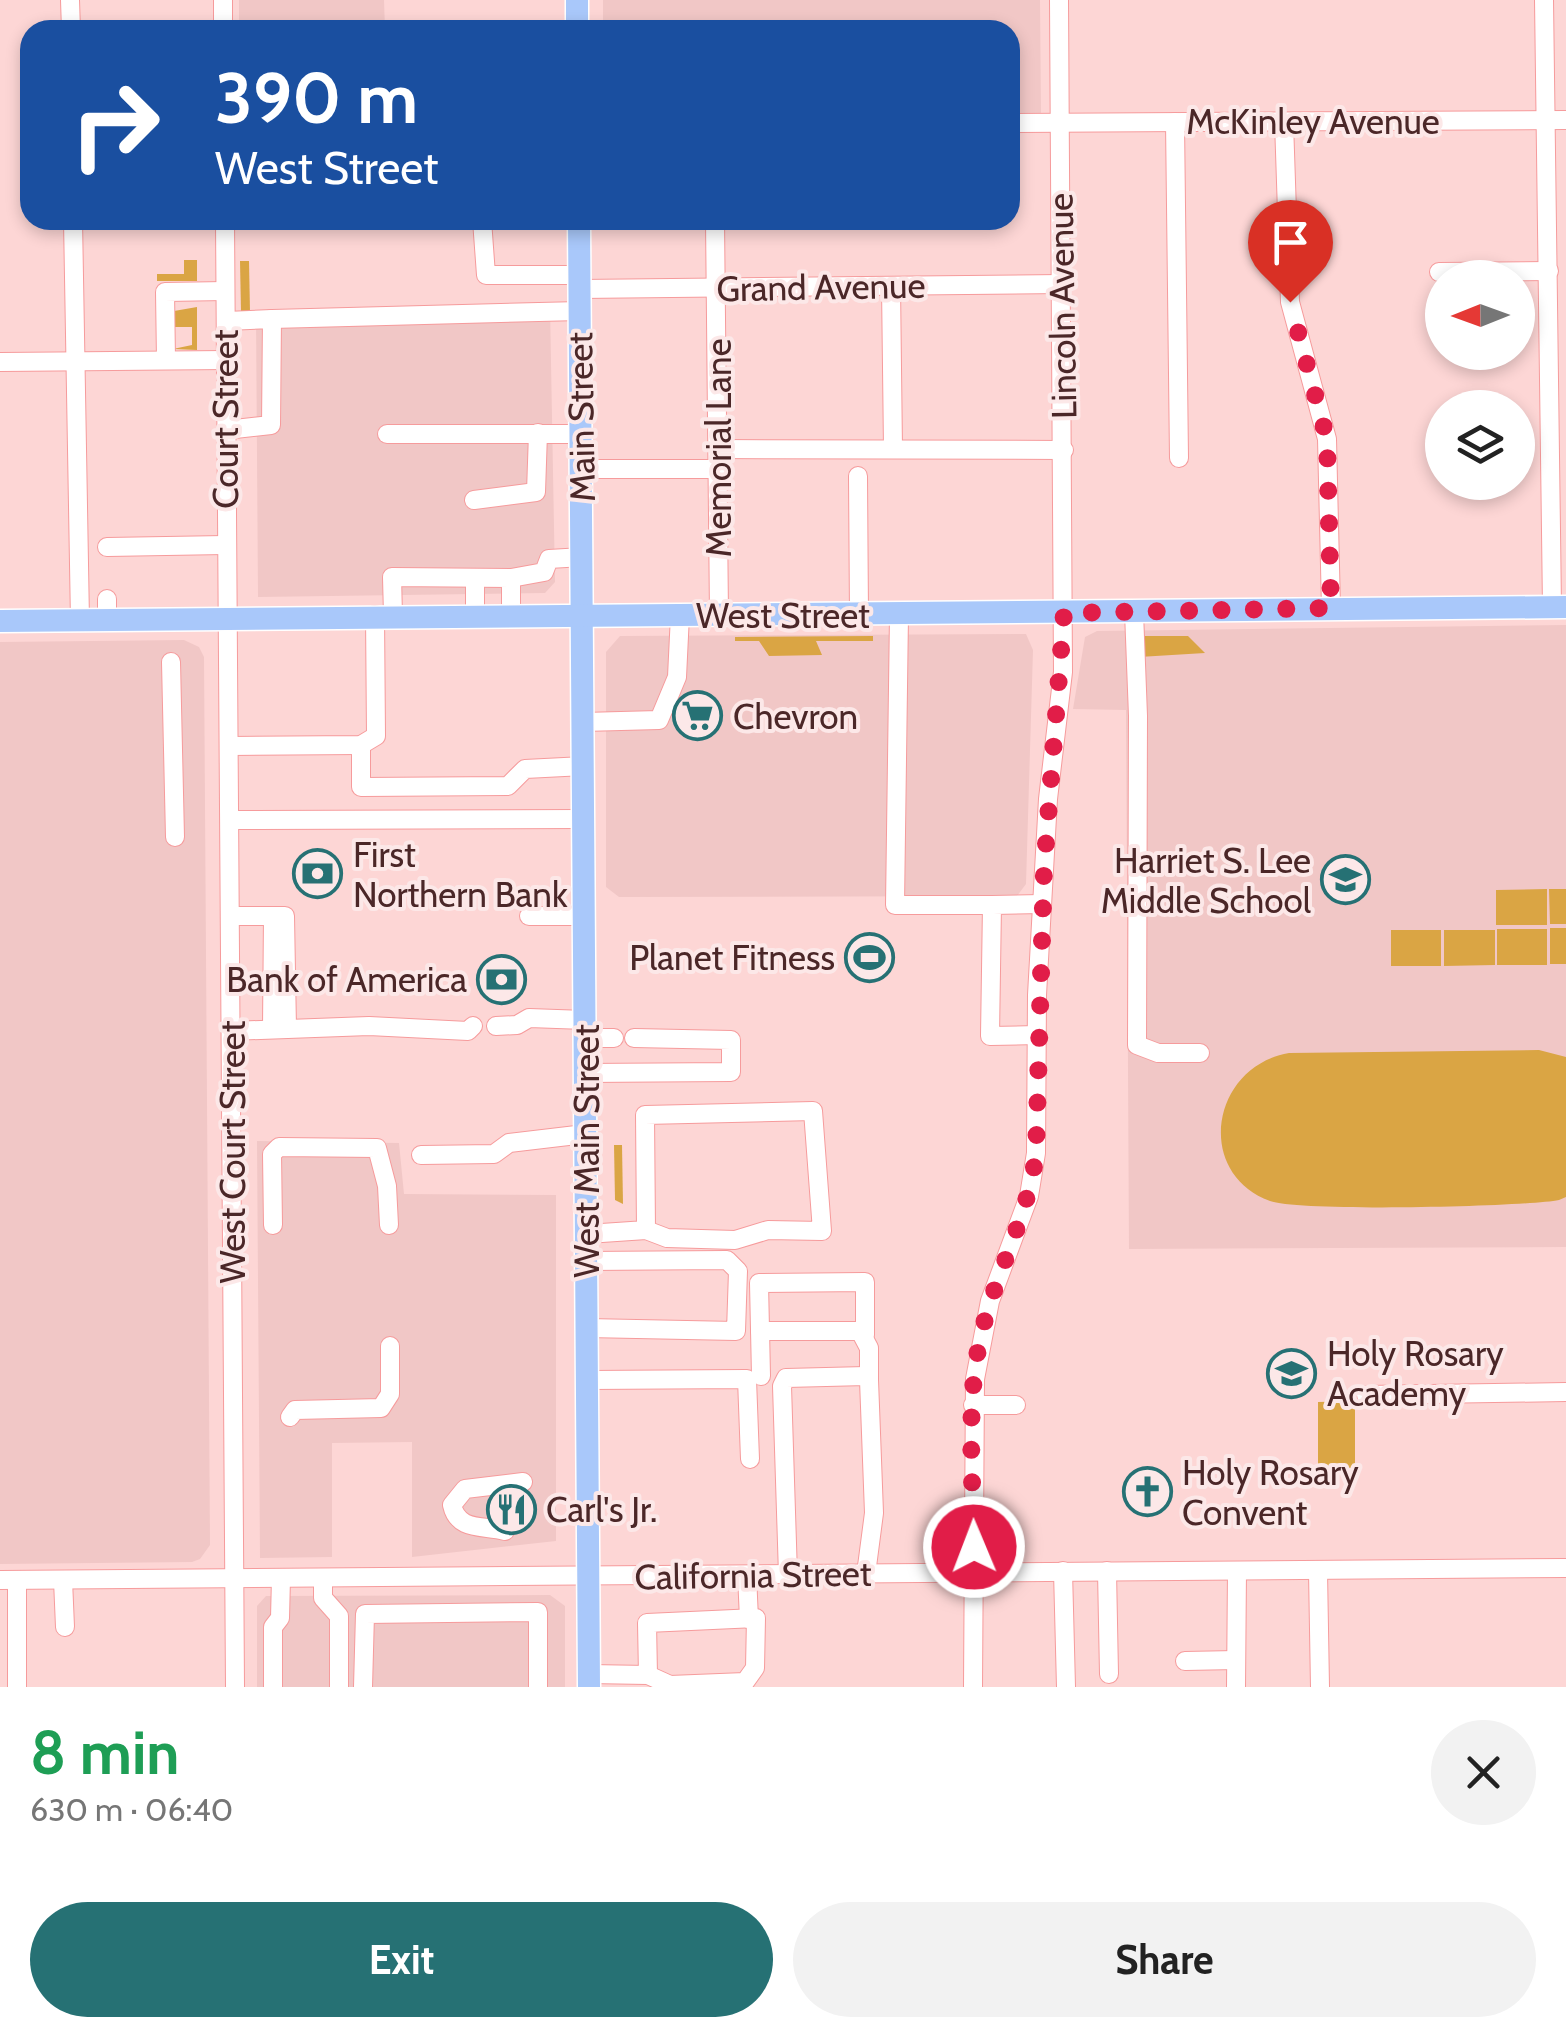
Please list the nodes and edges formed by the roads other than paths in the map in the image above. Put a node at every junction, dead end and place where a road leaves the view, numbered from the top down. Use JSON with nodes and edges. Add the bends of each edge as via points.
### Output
{"nodes":[{"id":1,"x":1059,"y":0,"type":"edge"},
{"id":2,"x":1544,"y":0,"type":"edge"},
{"id":3,"x":1546,"y":120,"type":"junction"},
{"id":4,"x":1566,"y":120,"type":"edge"},
{"id":5,"x":1175,"y":122,"type":"junction"},
{"id":6,"x":1284,"y":122,"type":"junction"},
{"id":7,"x":1060,"y":123,"type":"junction"},
{"id":8,"x":1020,"y":124,"type":"edge"},
{"id":9,"x":73,"y":230,"type":"edge"},
{"id":10,"x":225,"y":230,"type":"edge"},
{"id":11,"x":483,"y":230,"type":"edge"},
{"id":12,"x":579,"y":230,"type":"edge"},
{"id":13,"x":715,"y":230,"type":"edge"},
{"id":14,"x":1535,"y":271,"type":"edge"},
{"id":15,"x":1549,"y":271,"type":"junction"},
{"id":16,"x":1062,"y":284,"type":"junction"},
{"id":17,"x":891,"y":286,"type":"junction"},
{"id":18,"x":716,"y":288,"type":"junction"},
{"id":19,"x":580,"y":291,"type":"junction"},
{"id":20,"x":225,"y":292,"type":"junction"},
{"id":21,"x":272,"y":319,"type":"junction"},
{"id":22,"x":226,"y":321,"type":"junction"},
{"id":23,"x":166,"y":360,"type":"junction"},
{"id":24,"x":226,"y":360,"type":"junction"},
{"id":25,"x":75,"y":361,"type":"junction"},
{"id":26,"x":0,"y":362,"type":"edge"},
{"id":27,"x":226,"y":430,"type":"junction"},
{"id":28,"x":538,"y":433,"type":"junction"},
{"id":29,"x":387,"y":434,"type":"dead end"},
{"id":30,"x":581,"y":434,"type":"junction"},
{"id":31,"x":718,"y":448,"type":"junction"},
{"id":32,"x":893,"y":449,"type":"junction"},
{"id":33,"x":1064,"y":450,"type":"junction"},
{"id":34,"x":1178,"y":458,"type":"dead end"},
{"id":35,"x":718,"y":468,"type":"junction"},
{"id":36,"x":582,"y":469,"type":"junction"},
{"id":37,"x":858,"y":476,"type":"dead end"},
{"id":38,"x":474,"y":500,"type":"dead end"},
{"id":39,"x":225,"y":545,"type":"junction"},
{"id":40,"x":106,"y":546,"type":"dead end"},
{"id":41,"x":583,"y":557,"type":"junction"},
{"id":42,"x":475,"y":578,"type":"junction"},
{"id":43,"x":512,"y":578,"type":"junction"},
{"id":44,"x":1559,"y":607,"type":"edge"},
{"id":45,"x":1331,"y":608,"type":"junction"},
{"id":46,"x":1134,"y":612,"type":"junction"},
{"id":47,"x":1064,"y":613,"type":"junction"},
{"id":48,"x":583,"y":614,"type":"junction"},
{"id":49,"x":680,"y":614,"type":"junction"},
{"id":50,"x":384,"y":615,"type":"junction"},
{"id":51,"x":474,"y":615,"type":"junction"},
{"id":52,"x":511,"y":615,"type":"junction"},
{"id":53,"x":719,"y":615,"type":"junction"},
{"id":54,"x":859,"y":615,"type":"junction"},
{"id":55,"x":898,"y":615,"type":"junction"},
{"id":56,"x":227,"y":618,"type":"junction"},
{"id":57,"x":0,"y":621,"type":"edge"},
{"id":58,"x":80,"y":621,"type":"junction"},
{"id":59,"x":171,"y":662,"type":"dead end"},
{"id":60,"x":584,"y":722,"type":"junction"},
{"id":61,"x":362,"y":745,"type":"junction"},
{"id":62,"x":229,"y":746,"type":"junction"},
{"id":63,"x":584,"y":766,"type":"junction"},
{"id":64,"x":584,"y":819,"type":"junction"},
{"id":65,"x":230,"y":820,"type":"junction"},
{"id":66,"x":175,"y":837,"type":"dead end"},
{"id":67,"x":1042,"y":904,"type":"junction"},
{"id":68,"x":992,"y":905,"type":"junction"},
{"id":69,"x":230,"y":916,"type":"junction"},
{"id":70,"x":529,"y":916,"type":"dead end"},
{"id":71,"x":585,"y":916,"type":"junction"},
{"id":72,"x":473,"y":1026,"type":"dead end"},
{"id":73,"x":496,"y":1026,"type":"dead end"},
{"id":74,"x":279,"y":1028,"type":"junction"},
{"id":75,"x":586,"y":1029,"type":"junction"},
{"id":76,"x":231,"y":1031,"type":"junction"},
{"id":77,"x":1037,"y":1036,"type":"junction"},
{"id":78,"x":614,"y":1038,"type":"dead end"},
{"id":79,"x":634,"y":1038,"type":"dead end"},
{"id":80,"x":1200,"y":1053,"type":"dead end"},
{"id":81,"x":585,"y":1074,"type":"junction"},
{"id":82,"x":585,"y":1134,"type":"junction"},
{"id":83,"x":422,"y":1154,"type":"dead end"},
{"id":84,"x":273,"y":1225,"type":"dead end"},
{"id":85,"x":389,"y":1225,"type":"dead end"},
{"id":86,"x":646,"y":1230,"type":"junction"},
{"id":87,"x":587,"y":1234,"type":"junction"},
{"id":88,"x":587,"y":1261,"type":"junction"},
{"id":89,"x":587,"y":1328,"type":"junction"},
{"id":90,"x":760,"y":1331,"type":"junction"},
{"id":91,"x":866,"y":1336,"type":"junction"},
{"id":92,"x":390,"y":1346,"type":"dead end"},
{"id":93,"x":754,"y":1378,"type":"junction"},
{"id":94,"x":786,"y":1378,"type":"junction"},
{"id":95,"x":588,"y":1380,"type":"junction"},
{"id":96,"x":869,"y":1380,"type":"junction"},
{"id":97,"x":1566,"y":1392,"type":"edge"},
{"id":98,"x":1366,"y":1395,"type":"dead end"},
{"id":99,"x":1016,"y":1404,"type":"dead end"},
{"id":100,"x":973,"y":1405,"type":"junction"},
{"id":101,"x":290,"y":1417,"type":"dead end"},
{"id":102,"x":750,"y":1459,"type":"dead end"},
{"id":103,"x":524,"y":1482,"type":"dead end"},
{"id":104,"x":506,"y":1531,"type":"dead end"},
{"id":105,"x":1566,"y":1568,"type":"edge"},
{"id":106,"x":1106,"y":1571,"type":"junction"},
{"id":107,"x":1236,"y":1571,"type":"junction"},
{"id":108,"x":1318,"y":1571,"type":"junction"},
{"id":109,"x":1064,"y":1572,"type":"junction"},
{"id":110,"x":866,"y":1574,"type":"junction"},
{"id":111,"x":974,"y":1574,"type":"junction"},
{"id":112,"x":748,"y":1575,"type":"junction"},
{"id":113,"x":788,"y":1575,"type":"junction"},
{"id":114,"x":589,"y":1576,"type":"junction"},
{"id":115,"x":538,"y":1577,"type":"junction"},
{"id":116,"x":234,"y":1578,"type":"junction"},
{"id":117,"x":281,"y":1578,"type":"junction"},
{"id":118,"x":323,"y":1578,"type":"junction"},
{"id":119,"x":8,"y":1580,"type":"edge"},
{"id":120,"x":63,"y":1580,"type":"junction"},
{"id":121,"x":538,"y":1612,"type":"junction"},
{"id":122,"x":749,"y":1619,"type":"junction"},
{"id":123,"x":64,"y":1627,"type":"dead end"},
{"id":124,"x":1236,"y":1660,"type":"junction"},
{"id":125,"x":1185,"y":1661,"type":"dead end"},
{"id":126,"x":648,"y":1674,"type":"junction"},
{"id":127,"x":1109,"y":1674,"type":"dead end"},
{"id":128,"x":589,"y":1681,"type":"edge"},
{"id":129,"x":18,"y":1687,"type":"edge"},
{"id":130,"x":235,"y":1687,"type":"edge"},
{"id":131,"x":273,"y":1687,"type":"edge"},
{"id":132,"x":339,"y":1687,"type":"edge"},
{"id":133,"x":362,"y":1687,"type":"edge"},
{"id":134,"x":538,"y":1687,"type":"edge"},
{"id":135,"x":973,"y":1687,"type":"edge"},
{"id":136,"x":1066,"y":1687,"type":"edge"},
{"id":137,"x":1236,"y":1687,"type":"edge"},
{"id":138,"x":1320,"y":1687,"type":"edge"}],
"edges":[{"from":1,"to":7,"type":"street","name":"Lincoln Avenue"},
{"from":2,"to":3,"type":"street"},
{"from":3,"to":4,"type":"street","name":"McKinley Avenue"},
{"from":3,"to":6,"type":"street","name":"McKinley Avenue"},
{"from":3,"to":15,"type":"street"},
{"from":5,"to":6,"type":"street","name":"McKinley Avenue"},
{"from":5,"to":7,"type":"street","name":"McKinley Avenue"},
{"from":5,"to":34,"type":"street"},
{"from":6,"to":45,"type":"street","via":[[1290,302],[1327,439]]},
{"from":7,"to":8,"type":"street","name":"McKinley Avenue"},
{"from":7,"to":16,"type":"street","name":"Lincoln Avenue"},
{"from":9,"to":25,"type":"street"},
{"from":10,"to":20,"type":"street","name":"Court Street"},
{"from":11,"to":19,"type":"street","via":[[486,276]]},
{"from":12,"to":19,"type":"main road","name":"Main Street"},
{"from":13,"to":18,"type":"street","name":"Memorial Lane"},
{"from":14,"to":15,"type":"street"},
{"from":15,"to":44,"type":"street"},
{"from":16,"to":17,"type":"street","name":"Grand Avenue"},
{"from":16,"to":33,"type":"street","name":"Lincoln Avenue"},
{"from":17,"to":18,"type":"street","name":"Grand Avenue"},
{"from":17,"to":32,"type":"street"},
{"from":18,"to":19,"type":"street","name":"Grand Avenue"},
{"from":18,"to":31,"type":"street","name":"Memorial Lane"},
{"from":19,"to":21,"type":"street"},
{"from":19,"to":30,"type":"main road","name":"Main Street"},
{"from":20,"to":22,"type":"street","name":"Court Street"},
{"from":20,"to":23,"type":"street","via":[[159,292]]},
{"from":21,"to":22,"type":"street"},
{"from":21,"to":27,"type":"street","via":[[272,425]]},
{"from":22,"to":24,"type":"street","name":"Court Street"},
{"from":23,"to":24,"type":"street"},
{"from":23,"to":25,"type":"street"},
{"from":24,"to":27,"type":"street","name":"Court Street"},
{"from":25,"to":26,"type":"street"},
{"from":25,"to":58,"type":"street"},
{"from":27,"to":39,"type":"street","name":"Court Street"},
{"from":28,"to":29,"type":"street"},
{"from":28,"to":30,"type":"street"},
{"from":28,"to":38,"type":"street","via":[[536,492]]},
{"from":30,"to":36,"type":"main road","name":"Main Street"},
{"from":31,"to":32,"type":"street"},
{"from":31,"to":35,"type":"street","name":"Memorial Lane"},
{"from":32,"to":33,"type":"street"},
{"from":33,"to":47,"type":"street","name":"Lincoln Avenue"},
{"from":35,"to":36,"type":"street"},
{"from":35,"to":53,"type":"street","name":"Memorial Lane"},
{"from":36,"to":41,"type":"main road","name":"Main Street"},
{"from":37,"to":54,"type":"street"},
{"from":39,"to":40,"type":"street"},
{"from":39,"to":56,"type":"street","name":"Court Street"},
{"from":41,"to":43,"type":"street","via":[[549,559],[544,572]]},
{"from":41,"to":48,"type":"main road","name":"Main Street"},
{"from":42,"to":43,"type":"street"},
{"from":42,"to":50,"type":"street","via":[[392,577]]},
{"from":42,"to":51,"type":"street"},
{"from":43,"to":52,"type":"street"},
{"from":44,"to":45,"type":"main road","name":"West Street"},
{"from":45,"to":46,"type":"main road","name":"West Street"},
{"from":46,"to":47,"type":"main road","name":"West Street"},
{"from":46,"to":80,"type":"street","via":[[1137,1045],[1158,1053]]},
{"from":47,"to":55,"type":"main road","name":"West Street"},
{"from":47,"to":67,"type":"street","name":"Lincoln Avenue"},
{"from":48,"to":49,"type":"main road","name":"West Street"},
{"from":48,"to":52,"type":"main road","name":"West Street"},
{"from":48,"to":60,"type":"main road","name":"West Main Street"},
{"from":49,"to":53,"type":"main road","name":"West Street"},
{"from":49,"to":60,"type":"street","via":[[677,676],[659,720]]},
{"from":50,"to":51,"type":"main road","name":"West Street"},
{"from":50,"to":56,"type":"main road","name":"West Street"},
{"from":50,"to":61,"type":"street","via":[[376,736]]},
{"from":51,"to":52,"type":"main road","name":"West Street"},
{"from":53,"to":54,"type":"main road","name":"West Street"},
{"from":54,"to":55,"type":"main road","name":"West Street"},
{"from":55,"to":68,"type":"street","via":[[895,905]]},
{"from":56,"to":58,"type":"main road","name":"West Street","via":[[107,610]]},
{"from":56,"to":62,"type":"street","name":"West Court Street"},
{"from":57,"to":58,"type":"main road","name":"West Street"},
{"from":59,"to":66,"type":"street"},
{"from":60,"to":63,"type":"main road","name":"West Main Street"},
{"from":61,"to":62,"type":"street"},
{"from":61,"to":63,"type":"street","via":[[361,787],[508,786],[525,769]]},
{"from":62,"to":65,"type":"street","name":"West Court Street"},
{"from":63,"to":64,"type":"main road","name":"West Main Street"},
{"from":64,"to":65,"type":"street"},
{"from":64,"to":71,"type":"main road","name":"West Main Street"},
{"from":65,"to":69,"type":"street","name":"West Court Street"},
{"from":67,"to":68,"type":"street"},
{"from":67,"to":77,"type":"street","name":"Lincoln Avenue"},
{"from":68,"to":77,"type":"street","via":[[990,1036]]},
{"from":69,"to":74,"type":"street","via":[[284,916]]},
{"from":69,"to":76,"type":"street","name":"West Court Street"},
{"from":70,"to":71,"type":"street"},
{"from":71,"to":75,"type":"main road","name":"West Main Street"},
{"from":72,"to":74,"type":"street","via":[[415,1032]]},
{"from":73,"to":75,"type":"street","via":[[529,1018]]},
{"from":74,"to":76,"type":"street"},
{"from":75,"to":78,"type":"street"},
{"from":75,"to":81,"type":"main road","name":"West Main Street"},
{"from":76,"to":116,"type":"street","name":"West Court Street"},
{"from":77,"to":100,"type":"street","name":"Lincoln Avenue","via":[[1034,1176],[985,1318]]},
{"from":79,"to":81,"type":"street","via":[[731,1040],[731,1072]]},
{"from":81,"to":82,"type":"main road","name":"West Main Street"},
{"from":82,"to":83,"type":"street","via":[[509,1143],[494,1154]]},
{"from":82,"to":87,"type":"main road","name":"West Main Street"},
{"from":84,"to":85,"type":"street","via":[[272,1154],[279,1147],[377,1148]]},
{"from":86,"to":86,"type":"street","via":[[645,1115],[813,1111],[822,1231],[768,1230],[735,1240],[667,1238]]},
{"from":86,"to":87,"type":"street"},
{"from":87,"to":88,"type":"main road","name":"West Main Street"},
{"from":88,"to":89,"type":"main road","name":"West Main Street"},
{"from":88,"to":89,"type":"street","via":[[726,1260],[738,1271],[736,1331]]},
{"from":89,"to":95,"type":"main road","name":"West Main Street"},
{"from":90,"to":91,"type":"street"},
{"from":90,"to":91,"type":"street","via":[[759,1283],[865,1282]]},
{"from":90,"to":93,"type":"street"},
{"from":91,"to":96,"type":"street"},
{"from":92,"to":101,"type":"street","via":[[390,1394],[381,1408],[295,1410]]},
{"from":93,"to":94,"type":"street"},
{"from":93,"to":95,"type":"street"},
{"from":93,"to":102,"type":"street"},
{"from":94,"to":96,"type":"street"},
{"from":94,"to":113,"type":"street"},
{"from":95,"to":114,"type":"main road","name":"West Main Street"},
{"from":96,"to":110,"type":"street","via":[[874,1513]]},
{"from":97,"to":98,"type":"street"},
{"from":99,"to":100,"type":"street"},
{"from":100,"to":111,"type":"street","name":"Lincoln Avenue"},
{"from":103,"to":104,"type":"street","via":[[465,1489],[452,1505],[465,1525]]},
{"from":105,"to":108,"type":"street","name":"California Street"},
{"from":106,"to":107,"type":"street","name":"California Street"},
{"from":106,"to":109,"type":"street","name":"California Street"},
{"from":106,"to":127,"type":"street"},
{"from":107,"to":108,"type":"street","name":"California Street"},
{"from":107,"to":124,"type":"street"},
{"from":108,"to":138,"type":"street"},
{"from":109,"to":111,"type":"street","name":"California Street"},
{"from":109,"to":136,"type":"street"},
{"from":110,"to":111,"type":"street","name":"California Street"},
{"from":110,"to":113,"type":"street","name":"California Street"},
{"from":111,"to":135,"type":"street","name":"Lincoln Avenue"},
{"from":112,"to":113,"type":"street","name":"California Street"},
{"from":112,"to":114,"type":"street","name":"California Street"},
{"from":112,"to":122,"type":"street"},
{"from":114,"to":115,"type":"street","name":"California Street"},
{"from":114,"to":128,"type":"main road","name":"West Main Street"},
{"from":115,"to":118,"type":"street","name":"California Street"},
{"from":115,"to":121,"type":"street"},
{"from":116,"to":117,"type":"street","name":"California Street"},
{"from":116,"to":120,"type":"street","name":"California Street"},
{"from":116,"to":130,"type":"street","name":"West Court Street"},
{"from":117,"to":118,"type":"street","name":"California Street"},
{"from":117,"to":131,"type":"street","via":[[280,1618],[272,1627]]},
{"from":118,"to":132,"type":"street","via":[[323,1598],[339,1616]]},
{"from":119,"to":120,"type":"street","name":"California Street"},
{"from":119,"to":129,"type":"street"},
{"from":120,"to":123,"type":"street"},
{"from":121,"to":133,"type":"street","via":[[365,1614]]},
{"from":121,"to":134,"type":"street"},
{"from":122,"to":126,"type":"street","via":[[647,1623]]},
{"from":122,"to":126,"type":"street","via":[[756,1618],[756,1668],[745,1682],[670,1685]]},
{"from":124,"to":125,"type":"street"},
{"from":124,"to":137,"type":"street"},
{"from":126,"to":128,"type":"street"}]}
